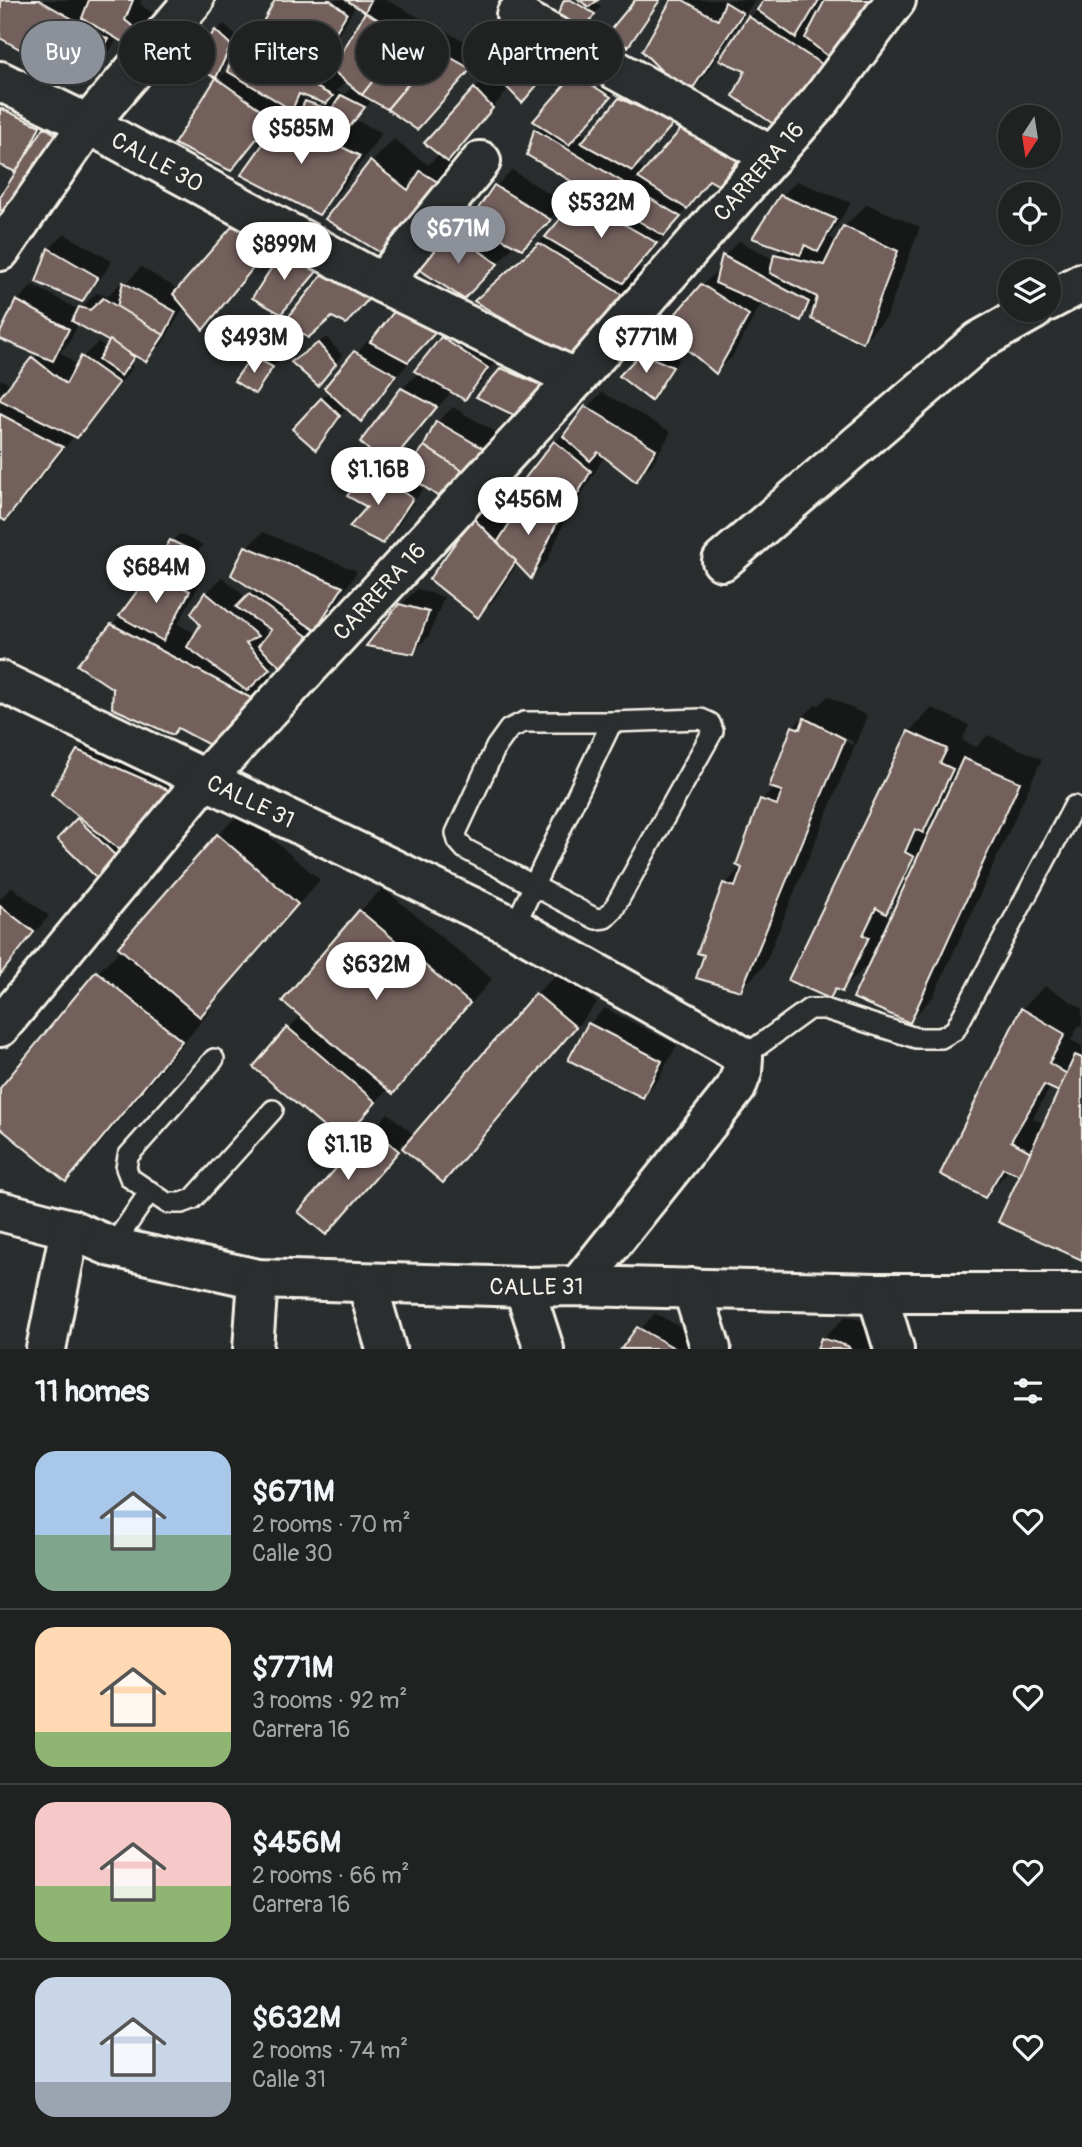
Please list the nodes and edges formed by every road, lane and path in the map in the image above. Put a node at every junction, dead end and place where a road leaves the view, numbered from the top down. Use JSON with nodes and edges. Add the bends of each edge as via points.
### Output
{"nodes":[{"id":1,"x":194,"y":0,"type":"edge"},
{"id":2,"x":896,"y":0,"type":"edge"},
{"id":3,"x":516,"y":15,"type":"dead end"},
{"id":4,"x":0,"y":81,"type":"edge"},
{"id":5,"x":88,"y":124,"type":"junction"},
{"id":6,"x":772,"y":156,"type":"junction"},
{"id":7,"x":481,"y":160,"type":"dead end"},
{"id":8,"x":0,"y":251,"type":"edge"},
{"id":9,"x":382,"y":283,"type":"junction"},
{"id":10,"x":1082,"y":284,"type":"edge"},
{"id":11,"x":1061,"y":295,"type":"edge"},
{"id":12,"x":1013,"y":322,"type":"edge"},
{"id":13,"x":576,"y":379,"type":"junction"},
{"id":14,"x":722,"y":561,"type":"dead end"},
{"id":15,"x":0,"y":681,"type":"edge"},
{"id":16,"x":612,"y":722,"type":"junction"},
{"id":17,"x":204,"y":780,"type":"junction"},
{"id":18,"x":1074,"y":806,"type":"dead end"},
{"id":19,"x":534,"y":886,"type":"junction"},
{"id":20,"x":514,"y":928,"type":"junction"},
{"id":21,"x":0,"y":1027,"type":"edge"},
{"id":22,"x":214,"y":1059,"type":"dead end"},
{"id":23,"x":743,"y":1065,"type":"junction"},
{"id":24,"x":273,"y":1110,"type":"dead end"},
{"id":25,"x":149,"y":1191,"type":"junction"},
{"id":26,"x":0,"y":1211,"type":"edge"},
{"id":27,"x":71,"y":1229,"type":"junction"},
{"id":28,"x":112,"y":1247,"type":"junction"},
{"id":29,"x":257,"y":1279,"type":"junction"},
{"id":30,"x":367,"y":1283,"type":"junction"},
{"id":31,"x":578,"y":1286,"type":"junction"},
{"id":32,"x":524,"y":1287,"type":"junction"},
{"id":33,"x":692,"y":1288,"type":"junction"},
{"id":34,"x":877,"y":1293,"type":"junction"},
{"id":35,"x":1081,"y":1298,"type":"edge"},
{"id":36,"x":46,"y":1349,"type":"edge"},
{"id":37,"x":253,"y":1349,"type":"edge"},
{"id":38,"x":386,"y":1349,"type":"edge"},
{"id":39,"x":544,"y":1349,"type":"edge"},
{"id":40,"x":711,"y":1349,"type":"edge"},
{"id":41,"x":894,"y":1349,"type":"edge"}],
"edges":[{"from":1,"to":5,"type":"street"},
{"from":2,"to":6,"type":"street","name":"CARRERA 16","via":[[821,100]]},
{"from":3,"to":6,"type":"street"},
{"from":4,"to":5,"type":"street","name":"CALLE 30"},
{"from":5,"to":8,"type":"street"},
{"from":5,"to":9,"type":"street","name":"CALLE 30"},
{"from":6,"to":13,"type":"street","name":"CARRERA 16"},
{"from":7,"to":9,"type":"street"},
{"from":9,"to":13,"type":"street","name":"CALLE 30"},
{"from":10,"to":11,"type":"street"},
{"from":12,"to":14,"type":"street","via":[[979,341]]},
{"from":13,"to":17,"type":"street","name":"CARRERA 16"},
{"from":15,"to":17,"type":"street","name":"CALLE 31"},
{"from":16,"to":19,"type":"lane"},
{"from":16,"to":19,"type":"lane","via":[[524,722],[509,729],[496,747],[456,833],[458,841]]},
{"from":16,"to":19,"type":"lane","via":[[701,719],[710,723],[713,731],[605,918],[596,919]]},
{"from":17,"to":20,"type":"street","name":"CALLE 31"},
{"from":17,"to":21,"type":"street","name":"CARRERA 16"},
{"from":18,"to":23,"type":"lane","via":[[956,1030],[941,1038],[916,1038],[825,1009],[809,1009]]},
{"from":19,"to":20,"type":"lane"},
{"from":20,"to":23,"type":"street","name":"CALLE 31","via":[[728,1047]]},
{"from":22,"to":25,"type":"lane","via":[[128,1156],[130,1178]]},
{"from":23,"to":31,"type":"street","via":[[736,1088]]},
{"from":24,"to":25,"type":"lane","via":[[193,1199],[167,1203]]},
{"from":25,"to":28,"type":"lane"},
{"from":26,"to":27,"type":"street","name":"CALLE 31"},
{"from":27,"to":28,"type":"street","name":"CALLE 31"},
{"from":27,"to":36,"type":"street"},
{"from":28,"to":29,"type":"street","name":"CALLE 31"},
{"from":29,"to":30,"type":"street","name":"CALLE 31"},
{"from":29,"to":37,"type":"street"},
{"from":30,"to":32,"type":"street","name":"CALLE 31"},
{"from":30,"to":38,"type":"street"},
{"from":31,"to":32,"type":"street","name":"CALLE 31"},
{"from":31,"to":33,"type":"street","name":"CALLE 31"},
{"from":32,"to":39,"type":"street"},
{"from":33,"to":34,"type":"street","name":"CALLE 31"},
{"from":33,"to":40,"type":"street"},
{"from":34,"to":35,"type":"street","name":"CALLE 31"},
{"from":34,"to":41,"type":"street"}]}
